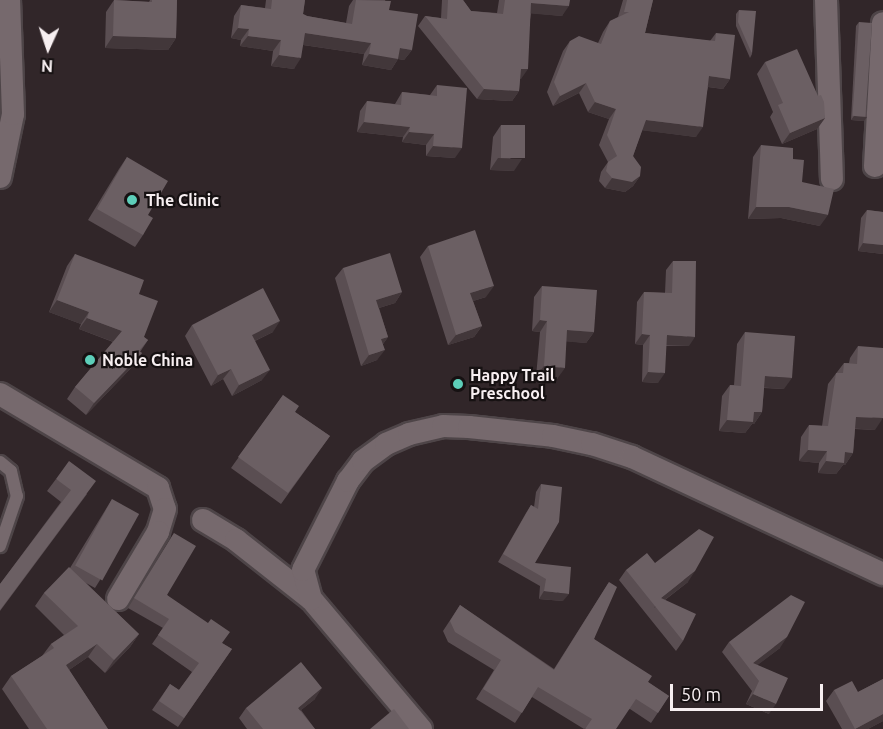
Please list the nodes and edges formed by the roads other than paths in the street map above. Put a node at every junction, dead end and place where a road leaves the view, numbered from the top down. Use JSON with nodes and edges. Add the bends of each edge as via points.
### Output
{"nodes":[{"id":1,"x":9,"y":0,"type":"edge"},
{"id":2,"x":826,"y":0,"type":"edge"},
{"id":3,"x":883,"y":23,"type":"edge"},
{"id":4,"x":875,"y":166,"type":"dead end"},
{"id":5,"x":0,"y":177,"type":"edge"},
{"id":6,"x":832,"y":178,"type":"dead end"},
{"id":7,"x":0,"y":394,"type":"edge"},
{"id":8,"x":0,"y":462,"type":"edge"},
{"id":9,"x":203,"y":520,"type":"dead end"},
{"id":10,"x":0,"y":546,"type":"edge"},
{"id":11,"x":883,"y":574,"type":"edge"},
{"id":12,"x":118,"y":599,"type":"dead end"},
{"id":13,"x":311,"y":599,"type":"junction"},
{"id":14,"x":421,"y":729,"type":"edge"}],
"edges":[{"from":1,"to":5,"type":"street","via":[[13,114]]},
{"from":2,"to":6,"type":"street"},
{"from":3,"to":4,"type":"street"},
{"from":7,"to":12,"type":"street","via":[[158,488],[165,509],[158,531]]},
{"from":8,"to":10,"type":"lane","via":[[11,471],[17,496]]},
{"from":9,"to":13,"type":"street","via":[[236,540]]},
{"from":11,"to":13,"type":"street","via":[[632,457],[553,436],[443,426],[393,441],[363,461],[307,555],[303,570]]},
{"from":13,"to":14,"type":"street"}]}
